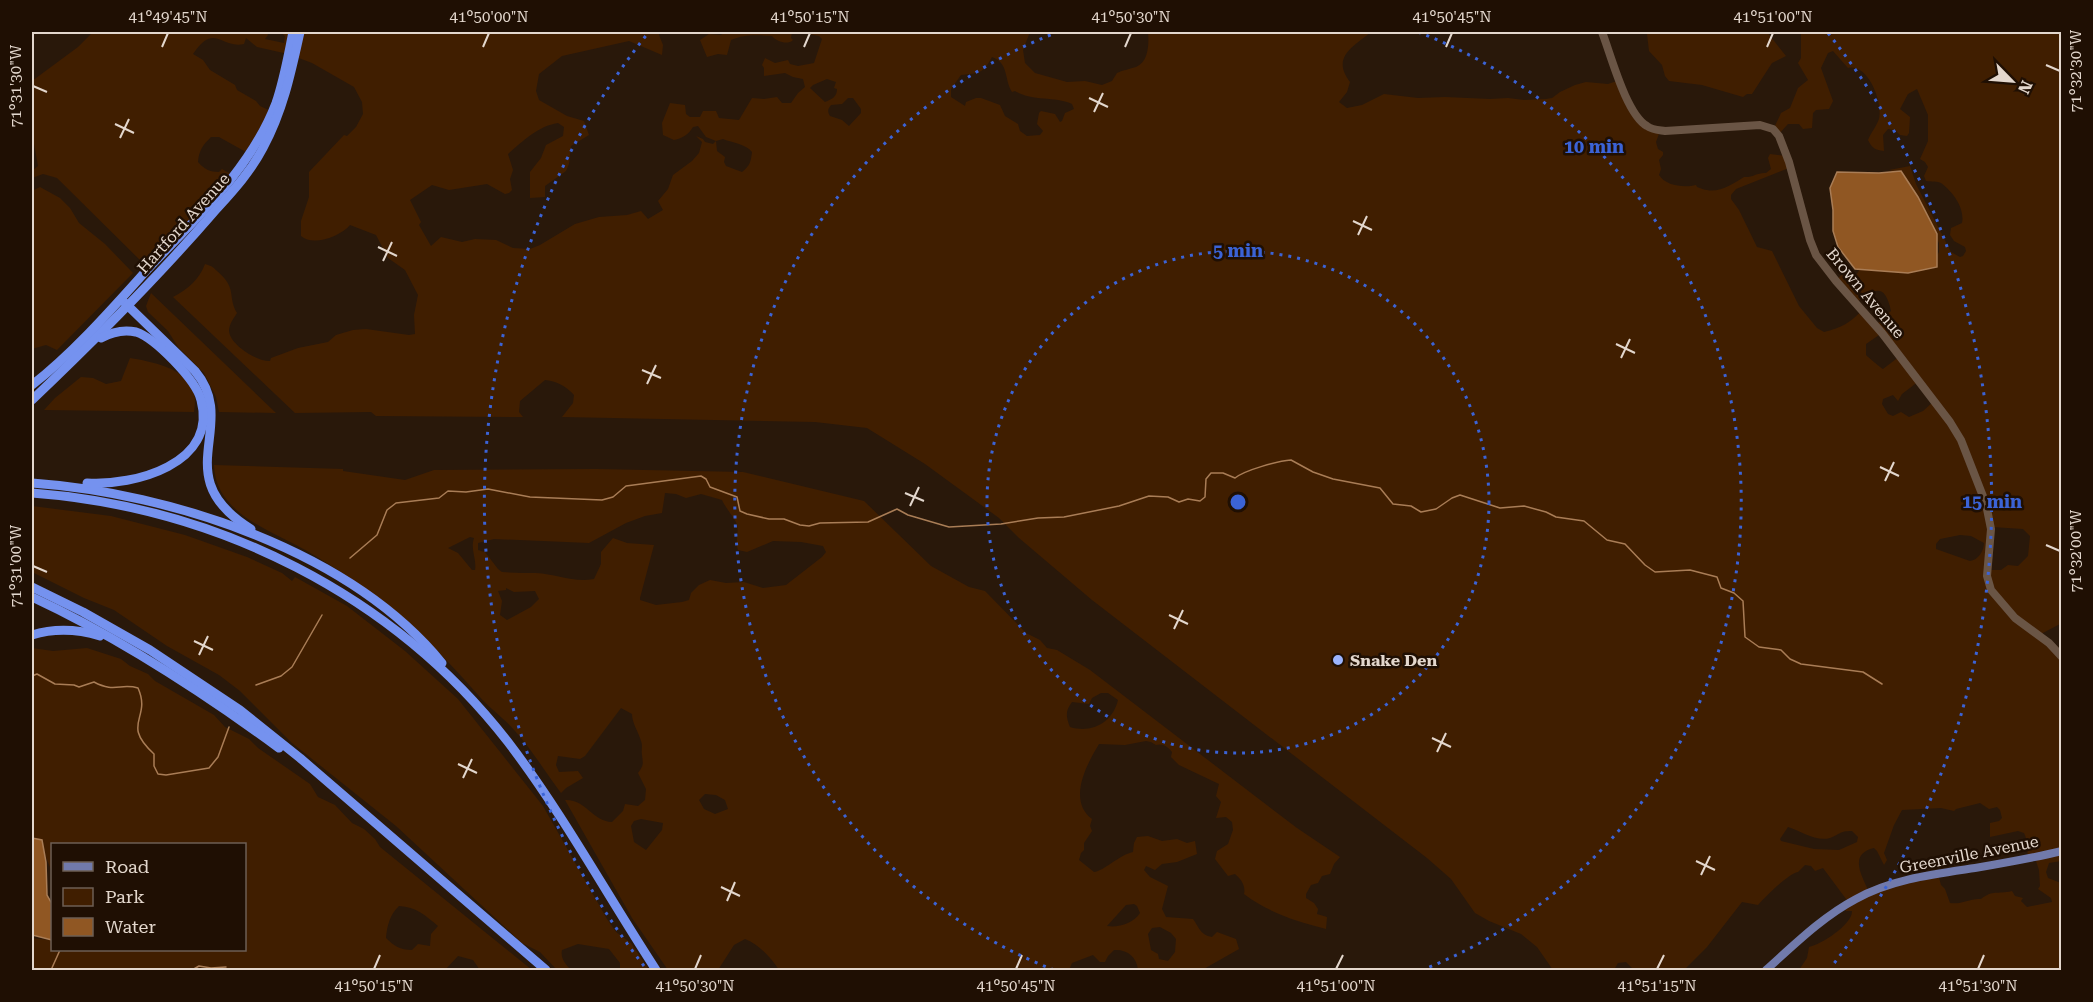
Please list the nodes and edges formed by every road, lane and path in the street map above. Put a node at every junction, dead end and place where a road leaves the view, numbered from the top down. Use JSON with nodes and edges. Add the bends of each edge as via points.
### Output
{"nodes":[{"id":1,"x":293,"y":32,"type":"edge"},
{"id":2,"x":300,"y":32,"type":"edge"},
{"id":3,"x":1602,"y":32,"type":"edge"},
{"id":4,"x":124,"y":302,"type":"junction"},
{"id":5,"x":82,"y":352,"type":"junction"},
{"id":6,"x":32,"y":387,"type":"edge"},
{"id":7,"x":32,"y":400,"type":"edge"},
{"id":8,"x":32,"y":482,"type":"edge"},
{"id":9,"x":32,"y":493,"type":"edge"},
{"id":10,"x":278,"y":546,"type":"junction"},
{"id":11,"x":32,"y":587,"type":"edge"},
{"id":12,"x":32,"y":597,"type":"edge"},
{"id":13,"x":32,"y":635,"type":"edge"},
{"id":14,"x":2061,"y":657,"type":"edge"},
{"id":15,"x":155,"y":663,"type":"junction"},
{"id":16,"x":462,"y":689,"type":"junction"},
{"id":17,"x":346,"y":799,"type":"junction"},
{"id":18,"x":2061,"y":851,"type":"edge"},
{"id":19,"x":546,"y":970,"type":"edge"},
{"id":20,"x":656,"y":970,"type":"edge"},
{"id":21,"x":1766,"y":970,"type":"edge"}],
"edges":[{"from":1,"to":4,"type":"highway","name":"Hartford Avenue","via":[[278,96],[248,155]]},
{"from":2,"to":4,"type":"highway","name":"Hartford Avenue","via":[[284,101],[256,160],[195,236]]},
{"from":3,"to":14,"type":"street","name":"Brown Avenue","via":[[1630,106],[1645,126],[1665,131],[1760,125],[1773,129],[1779,136],[1816,255],[1882,333],[1961,440],[1986,504],[1991,529],[1987,576],[1991,590],[2015,618]]},
{"from":4,"to":5,"type":"highway","name":"Hartford Avenue"},
{"from":4,"to":6,"type":"highway","name":"Hartford Avenue"},
{"from":4,"to":10,"type":"highway","via":[[195,370],[206,386],[211,412],[206,473],[216,498],[235,518]]},
{"from":5,"to":7,"type":"highway","name":"Hartford Avenue"},
{"from":5,"to":8,"type":"highway","via":[[118,331],[134,332],[149,339],[196,386],[203,409],[200,431],[181,458],[146,477],[106,484]]},
{"from":8,"to":10,"type":"highway","via":[[166,504],[236,527]]},
{"from":9,"to":16,"type":"highway","via":[[96,500],[163,514],[277,557],[369,610]]},
{"from":10,"to":16,"type":"highway","via":[[351,586],[388,612],[433,653]]},
{"from":11,"to":17,"type":"highway","via":[[110,627],[189,675],[270,734]]},
{"from":12,"to":15,"type":"highway"},
{"from":13,"to":15,"type":"highway","via":[[61,630],[91,633]]},
{"from":15,"to":17,"type":"highway","via":[[260,734]]},
{"from":16,"to":20,"type":"highway","via":[[525,765]]},
{"from":17,"to":19,"type":"highway"},
{"from":18,"to":21,"type":"main road","name":"Greenville Avenue","via":[[1881,887],[1829,915]]}]}
